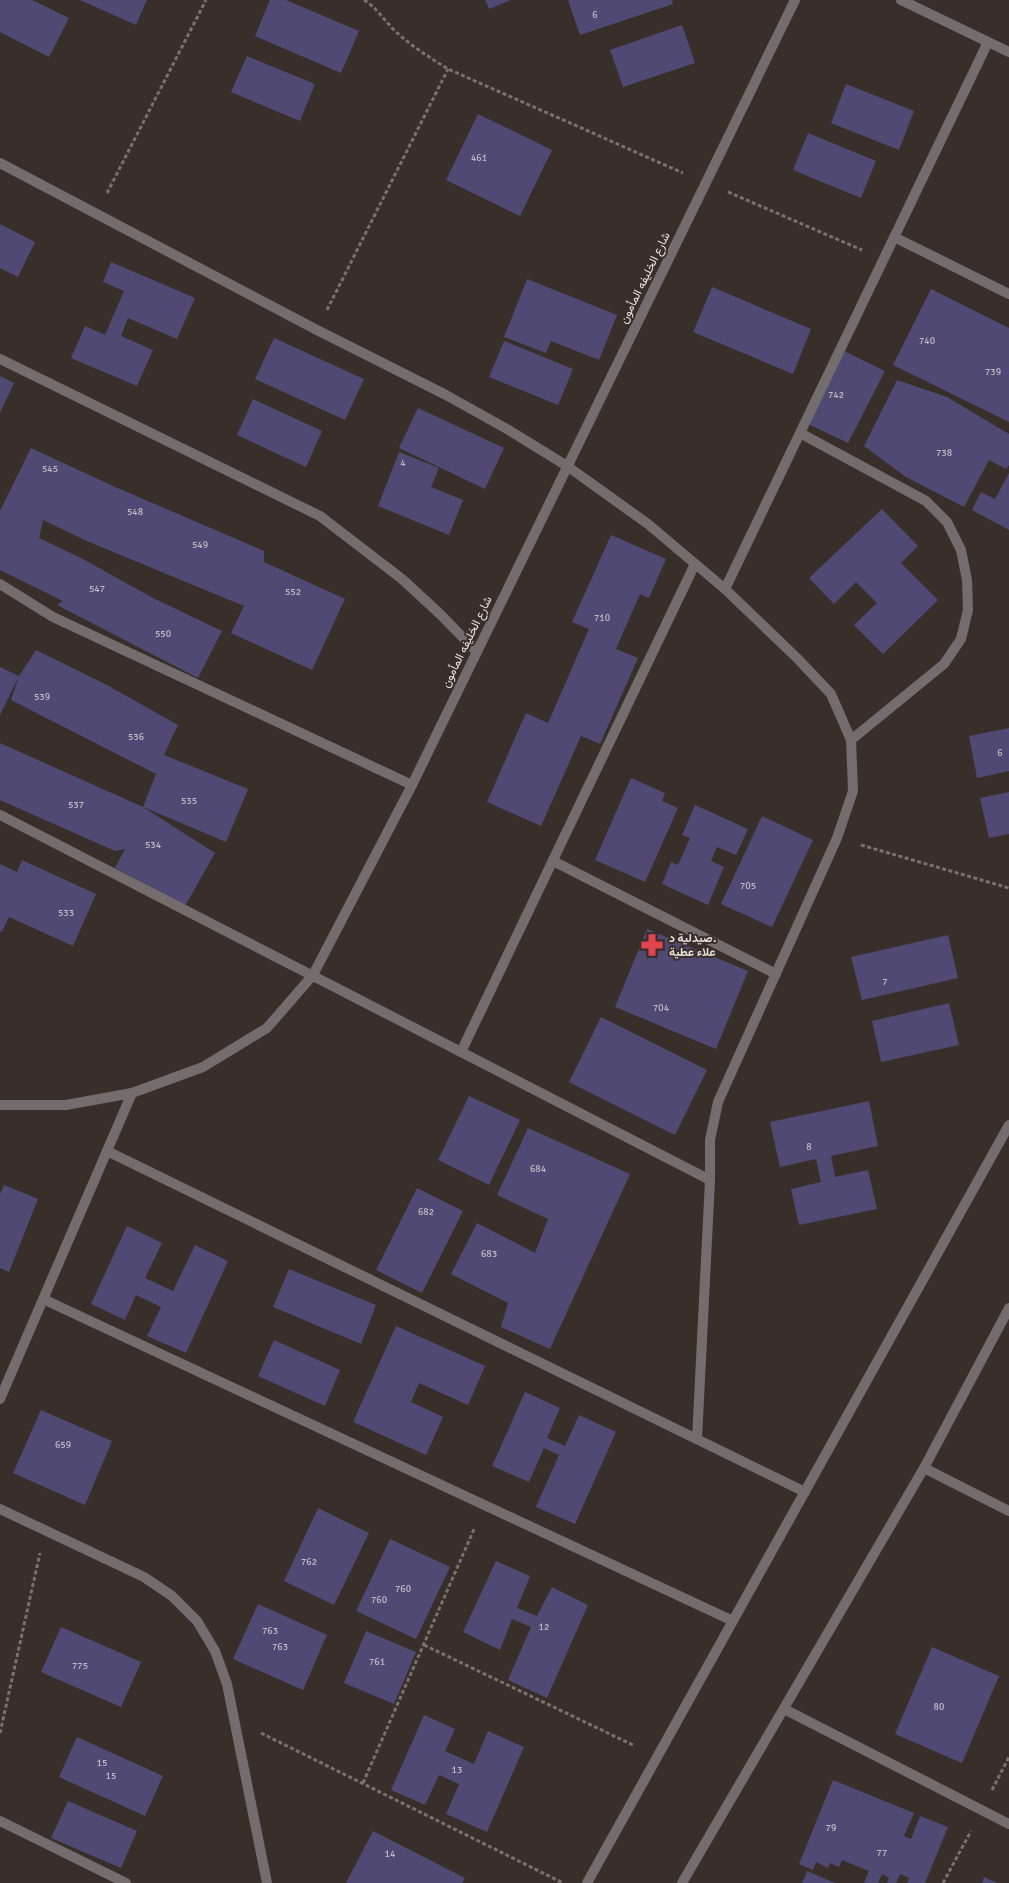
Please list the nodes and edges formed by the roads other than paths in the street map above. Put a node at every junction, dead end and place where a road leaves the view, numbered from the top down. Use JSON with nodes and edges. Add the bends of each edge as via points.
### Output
{"nodes":[{"id":1,"x":795,"y":0,"type":"edge"},
{"id":2,"x":901,"y":0,"type":"edge"},
{"id":3,"x":988,"y":42,"type":"junction"},
{"id":4,"x":1009,"y":52,"type":"edge"},
{"id":5,"x":0,"y":163,"type":"edge"},
{"id":6,"x":894,"y":237,"type":"junction"},
{"id":7,"x":1009,"y":294,"type":"edge"},
{"id":8,"x":0,"y":359,"type":"edge"},
{"id":9,"x":800,"y":433,"type":"junction"},
{"id":10,"x":567,"y":466,"type":"junction"},
{"id":11,"x":695,"y":564,"type":"junction"},
{"id":12,"x":0,"y":584,"type":"edge"},
{"id":13,"x":725,"y":588,"type":"junction"},
{"id":14,"x":477,"y":652,"type":"junction"},
{"id":15,"x":851,"y":740,"type":"junction"},
{"id":16,"x":412,"y":785,"type":"junction"},
{"id":17,"x":0,"y":815,"type":"edge"},
{"id":18,"x":553,"y":861,"type":"junction"},
{"id":19,"x":776,"y":974,"type":"junction"},
{"id":20,"x":313,"y":975,"type":"junction"},
{"id":21,"x":461,"y":1052,"type":"junction"},
{"id":22,"x":132,"y":1093,"type":"junction"},
{"id":23,"x":0,"y":1105,"type":"edge"},
{"id":24,"x":1009,"y":1125,"type":"edge"},
{"id":25,"x":107,"y":1151,"type":"junction"},
{"id":26,"x":710,"y":1180,"type":"junction"},
{"id":27,"x":43,"y":1299,"type":"junction"},
{"id":28,"x":1009,"y":1308,"type":"edge"},
{"id":29,"x":0,"y":1399,"type":"edge"},
{"id":30,"x":697,"y":1439,"type":"junction"},
{"id":31,"x":924,"y":1468,"type":"junction"},
{"id":32,"x":805,"y":1492,"type":"junction"},
{"id":33,"x":0,"y":1509,"type":"edge"},
{"id":34,"x":1009,"y":1511,"type":"edge"},
{"id":35,"x":733,"y":1621,"type":"junction"},
{"id":36,"x":784,"y":1709,"type":"junction"},
{"id":37,"x":0,"y":1821,"type":"edge"},
{"id":38,"x":1009,"y":1824,"type":"edge"},
{"id":39,"x":126,"y":1883,"type":"edge"},
{"id":40,"x":267,"y":1883,"type":"edge"},
{"id":41,"x":587,"y":1883,"type":"edge"},
{"id":42,"x":682,"y":1883,"type":"edge"}],
"edges":[{"from":1,"to":10,"type":"street","name":"شارع الخليفه المأمون"},
{"from":2,"to":3,"type":"street"},
{"from":3,"to":4,"type":"street"},
{"from":3,"to":6,"type":"street"},
{"from":5,"to":10,"type":"street","via":[[446,395]]},
{"from":6,"to":7,"type":"street"},
{"from":6,"to":9,"type":"street"},
{"from":8,"to":14,"type":"street","via":[[320,516],[402,579]]},
{"from":9,"to":13,"type":"street"},
{"from":9,"to":15,"type":"street","via":[[926,501],[947,522],[961,550],[967,580],[968,610],[961,639],[944,664]]},
{"from":10,"to":11,"type":"street","via":[[648,524]]},
{"from":10,"to":14,"type":"street","name":"شارع الخليفه المأمون"},
{"from":11,"to":13,"type":"street"},
{"from":11,"to":18,"type":"street"},
{"from":12,"to":16,"type":"street","via":[[53,618]]},
{"from":13,"to":15,"type":"street","via":[[831,694]]},
{"from":14,"to":16,"type":"street","name":"شارع الخليفه المأمون"},
{"from":15,"to":19,"type":"street","via":[[853,791],[836,838]]},
{"from":16,"to":20,"type":"street","name":"شارع الخليفه المأمون"},
{"from":17,"to":20,"type":"street"},
{"from":18,"to":19,"type":"street"},
{"from":18,"to":21,"type":"street"},
{"from":19,"to":26,"type":"street","via":[[718,1102],[710,1140]]},
{"from":20,"to":21,"type":"street"},
{"from":20,"to":22,"type":"street","name":"شارع الخليفه المأمون","via":[[267,1028],[203,1067]]},
{"from":21,"to":26,"type":"street"},
{"from":22,"to":23,"type":"street","name":"شارع الخليفه المأمون","via":[[66,1105]]},
{"from":22,"to":25,"type":"street"},
{"from":24,"to":32,"type":"street"},
{"from":25,"to":27,"type":"street"},
{"from":25,"to":30,"type":"street"},
{"from":26,"to":30,"type":"street"},
{"from":27,"to":29,"type":"street"},
{"from":27,"to":35,"type":"street"},
{"from":28,"to":31,"type":"street"},
{"from":30,"to":32,"type":"street"},
{"from":31,"to":34,"type":"street"},
{"from":31,"to":36,"type":"street"},
{"from":32,"to":35,"type":"street"},
{"from":33,"to":40,"type":"street","via":[[144,1577],[172,1596],[197,1621],[215,1651],[227,1684]]},
{"from":35,"to":41,"type":"street"},
{"from":36,"to":38,"type":"street"},
{"from":36,"to":42,"type":"street"},
{"from":37,"to":39,"type":"street"}]}
